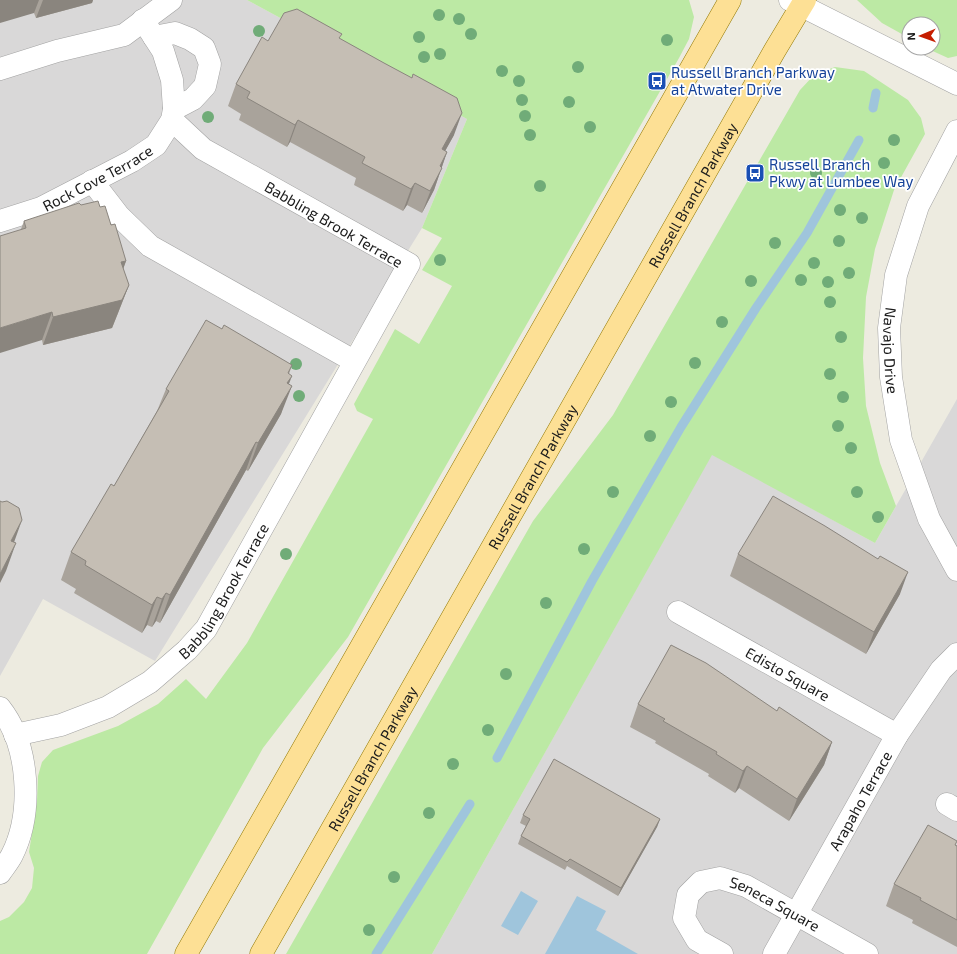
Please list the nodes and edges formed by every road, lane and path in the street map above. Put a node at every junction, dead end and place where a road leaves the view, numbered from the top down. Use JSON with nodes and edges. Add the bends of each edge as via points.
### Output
{"nodes":[{"id":1,"x":171,"y":0,"type":"edge"},
{"id":2,"x":730,"y":0,"type":"edge"},
{"id":3,"x":799,"y":2,"type":"edge"},
{"id":4,"x":149,"y":28,"type":"junction"},
{"id":5,"x":0,"y":69,"type":"edge"},
{"id":6,"x":957,"y":84,"type":"edge"},
{"id":7,"x":173,"y":114,"type":"junction"},
{"id":8,"x":957,"y":131,"type":"edge"},
{"id":9,"x":92,"y":181,"type":"junction"},
{"id":10,"x":0,"y":221,"type":"edge"},
{"id":11,"x":354,"y":362,"type":"junction"},
{"id":12,"x":957,"y":570,"type":"edge"},
{"id":13,"x":678,"y":612,"type":"dead end"},
{"id":14,"x":957,"y":654,"type":"edge"},
{"id":15,"x":0,"y":708,"type":"edge"},
{"id":16,"x":15,"y":735,"type":"junction"},
{"id":17,"x":897,"y":735,"type":"junction"},
{"id":18,"x":0,"y":873,"type":"edge"},
{"id":19,"x":797,"y":914,"type":"junction"},
{"id":20,"x":186,"y":954,"type":"edge"},
{"id":21,"x":260,"y":954,"type":"edge"},
{"id":22,"x":722,"y":954,"type":"edge"},
{"id":23,"x":774,"y":954,"type":"edge"},
{"id":24,"x":867,"y":954,"type":"edge"}],
"edges":[{"from":1,"to":4,"type":"street"},
{"from":2,"to":20,"type":"main road"},
{"from":3,"to":6,"type":"street"},
{"from":3,"to":21,"type":"main road","name":"Russell Branch Parkway","via":[[775,50]]},
{"from":4,"to":5,"type":"street","via":[[57,51]]},
{"from":4,"to":7,"type":"street","via":[[163,51],[172,80]]},
{"from":4,"to":7,"type":"street","via":[[190,39],[204,48],[210,64],[205,86]]},
{"from":7,"to":9,"type":"street","name":"Rock Cove Terrace","via":[[156,145]]},
{"from":7,"to":11,"type":"street","name":"Babbling Brook Terrace","via":[[203,149],[409,264]]},
{"from":8,"to":12,"type":"street","name":"Navajo Drive","via":[[918,206],[896,275],[889,328],[891,377],[901,440],[929,520]]},
{"from":9,"to":10,"type":"street","name":"Rock Cove Terrace","via":[[41,208]]},
{"from":9,"to":11,"type":"street","via":[[119,216],[150,246]]},
{"from":11,"to":16,"type":"street","name":"Babbling Brook Terrace","via":[[206,629],[187,650],[150,682],[108,707],[61,725]]},
{"from":13,"to":17,"type":"street","name":"Edisto Square"},
{"from":14,"to":17,"type":"street","name":"Arapaho Terrace","via":[[941,670]]},
{"from":15,"to":16,"type":"street"},
{"from":16,"to":18,"type":"street","via":[[23,762],[26,794],[22,826],[12,855]]},
{"from":17,"to":19,"type":"street","name":"Arapaho Terrace"},
{"from":19,"to":22,"type":"street","name":"Seneca Square","via":[[746,886],[720,878],[701,882],[688,895],[684,918],[698,940]]},
{"from":19,"to":23,"type":"street","name":"Arapaho Terrace"},
{"from":19,"to":24,"type":"street","name":"Seneca Square"}]}
